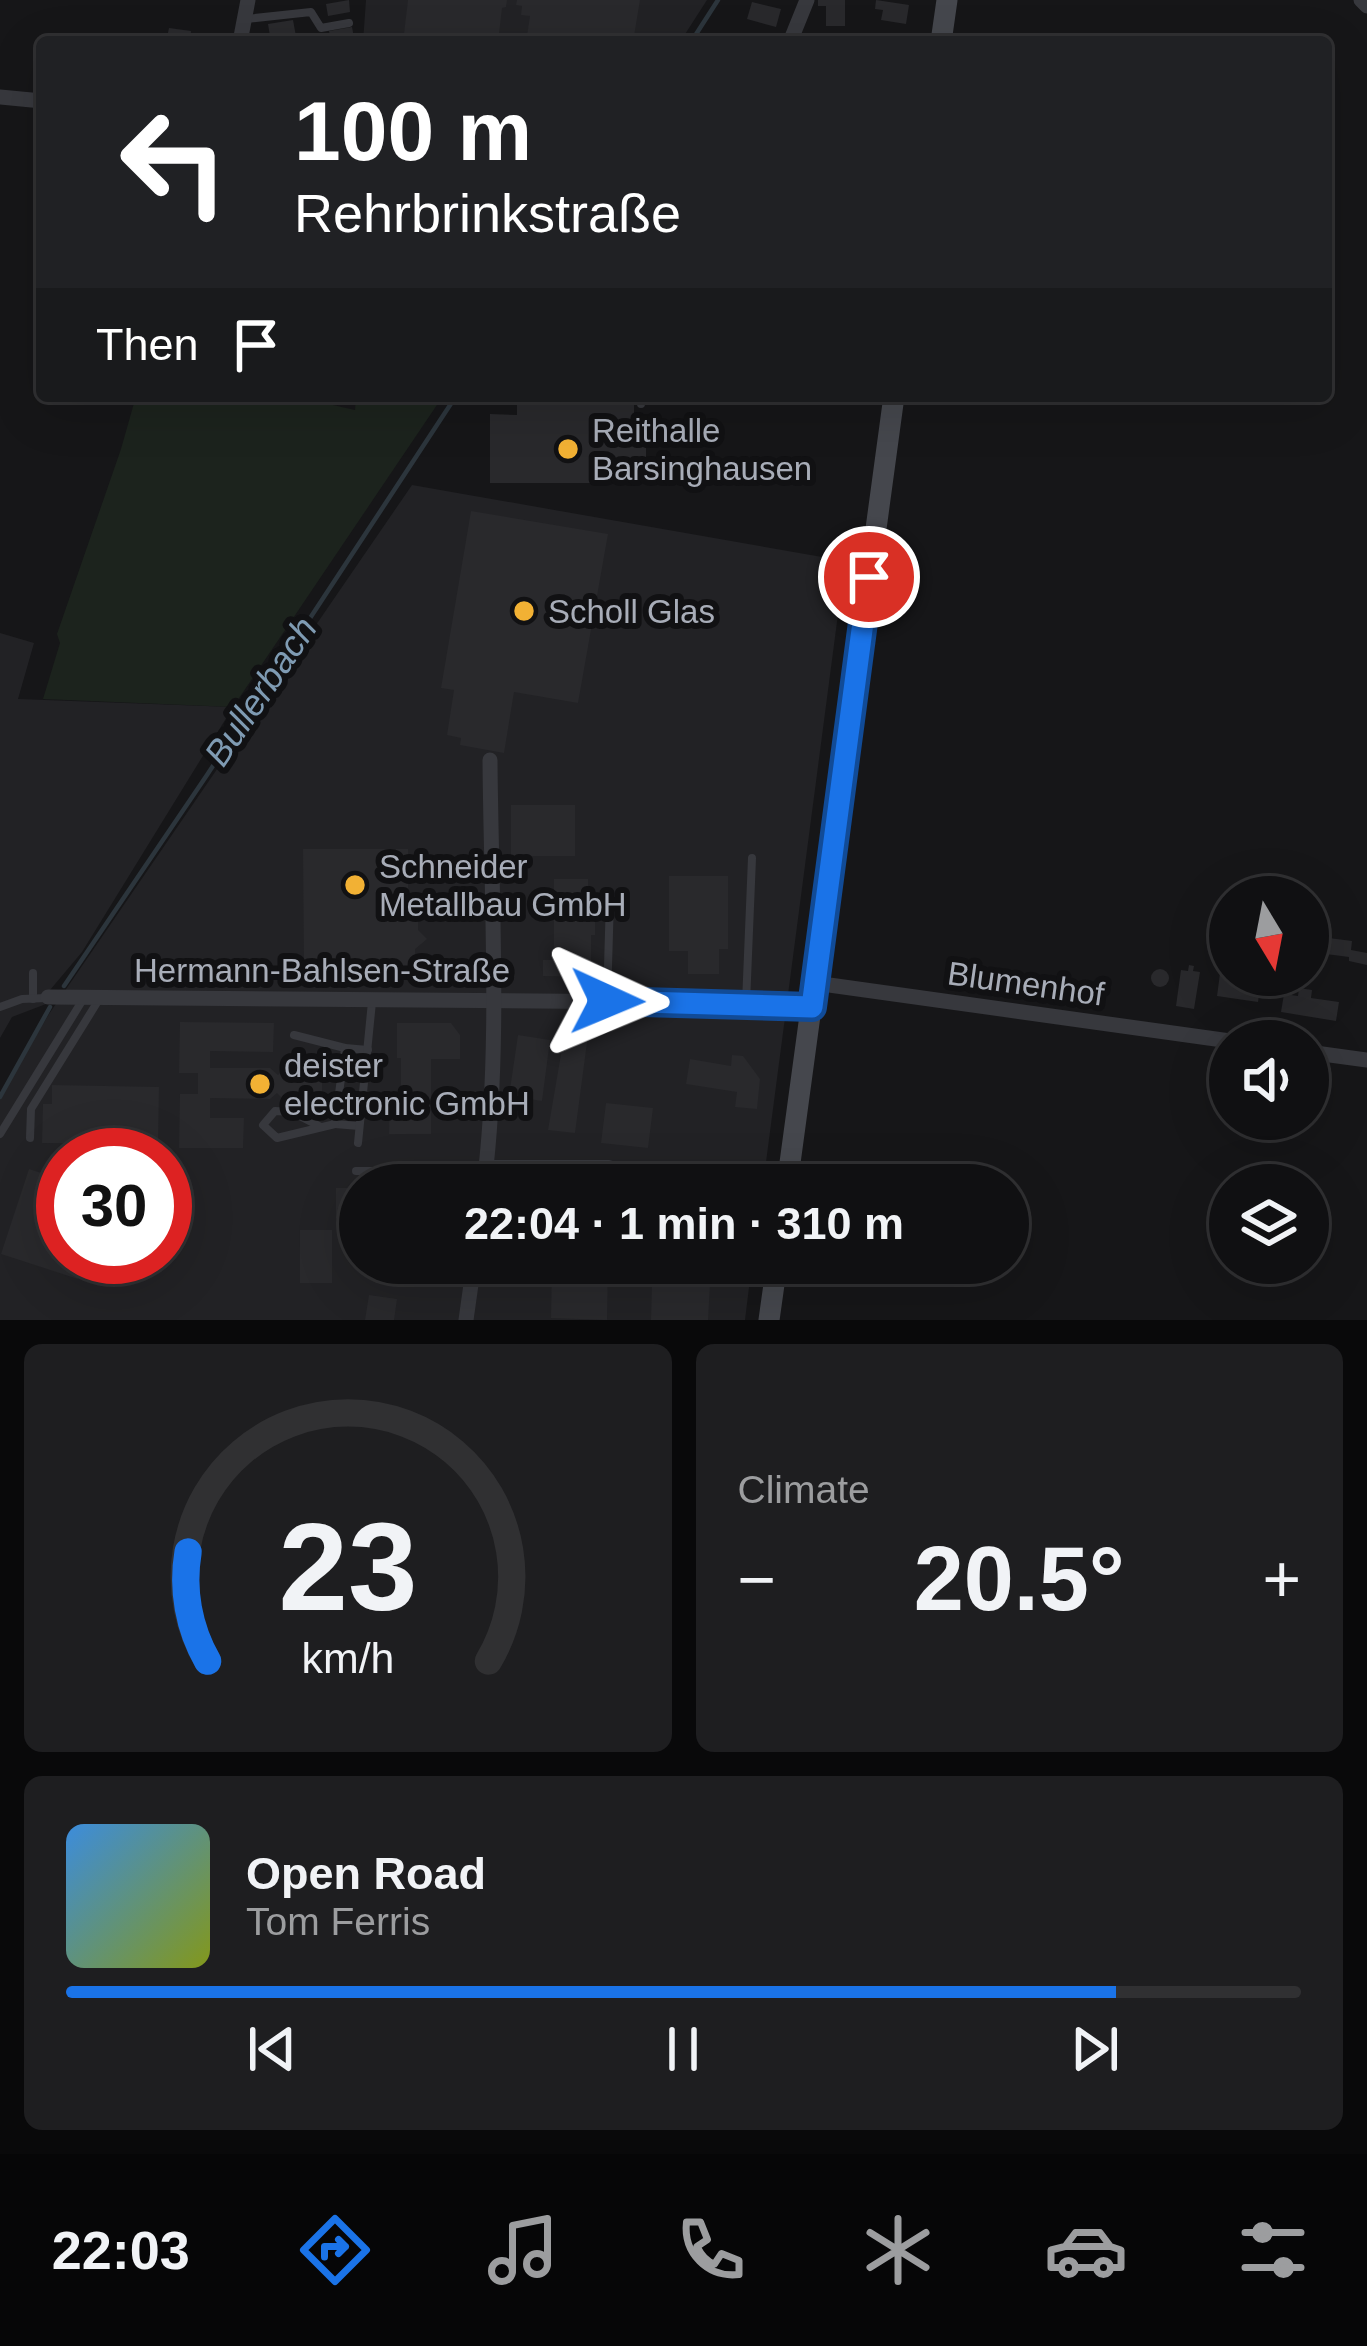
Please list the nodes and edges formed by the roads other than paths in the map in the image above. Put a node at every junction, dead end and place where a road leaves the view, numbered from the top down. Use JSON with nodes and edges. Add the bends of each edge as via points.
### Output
{"nodes":[{"id":1,"x":248,"y":0,"type":"edge"},
{"id":2,"x":807,"y":0,"type":"edge"},
{"id":3,"x":947,"y":0,"type":"edge"},
{"id":4,"x":244,"y":19,"type":"junction"},
{"id":5,"x":350,"y":23,"type":"dead end"},
{"id":6,"x":241,"y":36,"type":"edge"},
{"id":7,"x":792,"y":36,"type":"edge"},
{"id":8,"x":942,"y":36,"type":"edge"},
{"id":9,"x":0,"y":97,"type":"edge"},
{"id":10,"x":36,"y":100,"type":"edge"},
{"id":11,"x":893,"y":402,"type":"edge"},
{"id":12,"x":490,"y":760,"type":"dead end"},
{"id":13,"x":752,"y":858,"type":"dead end"},
{"id":14,"x":610,"y":899,"type":"dead end"},
{"id":15,"x":33,"y":973,"type":"dead end"},
{"id":16,"x":815,"y":982,"type":"junction"},
{"id":17,"x":40,"y":998,"type":"junction"},
{"id":18,"x":91,"y":999,"type":"junction"},
{"id":19,"x":373,"y":1001,"type":"junction"},
{"id":20,"x":492,"y":1001,"type":"junction"},
{"id":21,"x":607,"y":1001,"type":"junction"},
{"id":22,"x":746,"y":1004,"type":"junction"},
{"id":23,"x":0,"y":1006,"type":"edge"},
{"id":24,"x":812,"y":1007,"type":"junction"},
{"id":25,"x":294,"y":1035,"type":"dead end"},
{"id":26,"x":1209,"y":1038,"type":"edge"},
{"id":27,"x":345,"y":1048,"type":"junction"},
{"id":28,"x":368,"y":1050,"type":"junction"},
{"id":29,"x":1329,"y":1055,"type":"edge"},
{"id":30,"x":1367,"y":1060,"type":"edge"},
{"id":31,"x":335,"y":1124,"type":"junction"},
{"id":32,"x":359,"y":1126,"type":"junction"},
{"id":33,"x":321,"y":1127,"type":"junction"},
{"id":34,"x":0,"y":1134,"type":"edge"},
{"id":35,"x":30,"y":1138,"type":"dead end"},
{"id":36,"x":358,"y":1143,"type":"dead end"},
{"id":37,"x":487,"y":1164,"type":"edge"},
{"id":38,"x":791,"y":1164,"type":"edge"},
{"id":39,"x":471,"y":1284,"type":"edge"},
{"id":40,"x":774,"y":1284,"type":"edge"},
{"id":41,"x":466,"y":1320,"type":"edge"},
{"id":42,"x":769,"y":1320,"type":"edge"}],
"edges":[{"from":1,"to":4,"type":"street"},
{"from":2,"to":7,"type":"street"},
{"from":3,"to":8,"type":"main road"},
{"from":4,"to":5,"type":"lane","via":[[310,12],[321,28]]},
{"from":4,"to":6,"type":"street"},
{"from":9,"to":10,"type":"street"},
{"from":11,"to":16,"type":"main road"},
{"from":12,"to":20,"type":"street"},
{"from":13,"to":22,"type":"lane"},
{"from":14,"to":21,"type":"lane"},
{"from":15,"to":17,"type":"lane"},
{"from":16,"to":24,"type":"main road"},
{"from":16,"to":26,"type":"street","name":"Blumenhof"},
{"from":17,"to":18,"type":"street","name":"Hermann-Bahlsen-Straße"},
{"from":17,"to":23,"type":"lane"},
{"from":18,"to":19,"type":"street","name":"Hermann-Bahlsen-Straße"},
{"from":18,"to":34,"type":"lane"},
{"from":18,"to":35,"type":"lane","via":[[32,1109]]},
{"from":19,"to":20,"type":"street","name":"Hermann-Bahlsen-Straße"},
{"from":19,"to":28,"type":"lane"},
{"from":20,"to":21,"type":"street","name":"Hermann-Bahlsen-Straße"},
{"from":20,"to":37,"type":"street"},
{"from":21,"to":22,"type":"street","name":"Hermann-Bahlsen-Straße"},
{"from":22,"to":24,"type":"street","name":"Hermann-Bahlsen-Straße"},
{"from":24,"to":38,"type":"main road"},
{"from":25,"to":27,"type":"lane"},
{"from":27,"to":28,"type":"lane"},
{"from":27,"to":31,"type":"lane"},
{"from":28,"to":32,"type":"lane"},
{"from":29,"to":30,"type":"street"},
{"from":31,"to":32,"type":"lane"},
{"from":31,"to":33,"type":"lane"},
{"from":32,"to":36,"type":"lane"},
{"from":33,"to":33,"type":"lane","via":[[277,1138],[263,1125],[275,1111]]},
{"from":39,"to":41,"type":"street"},
{"from":40,"to":42,"type":"main road"}]}
